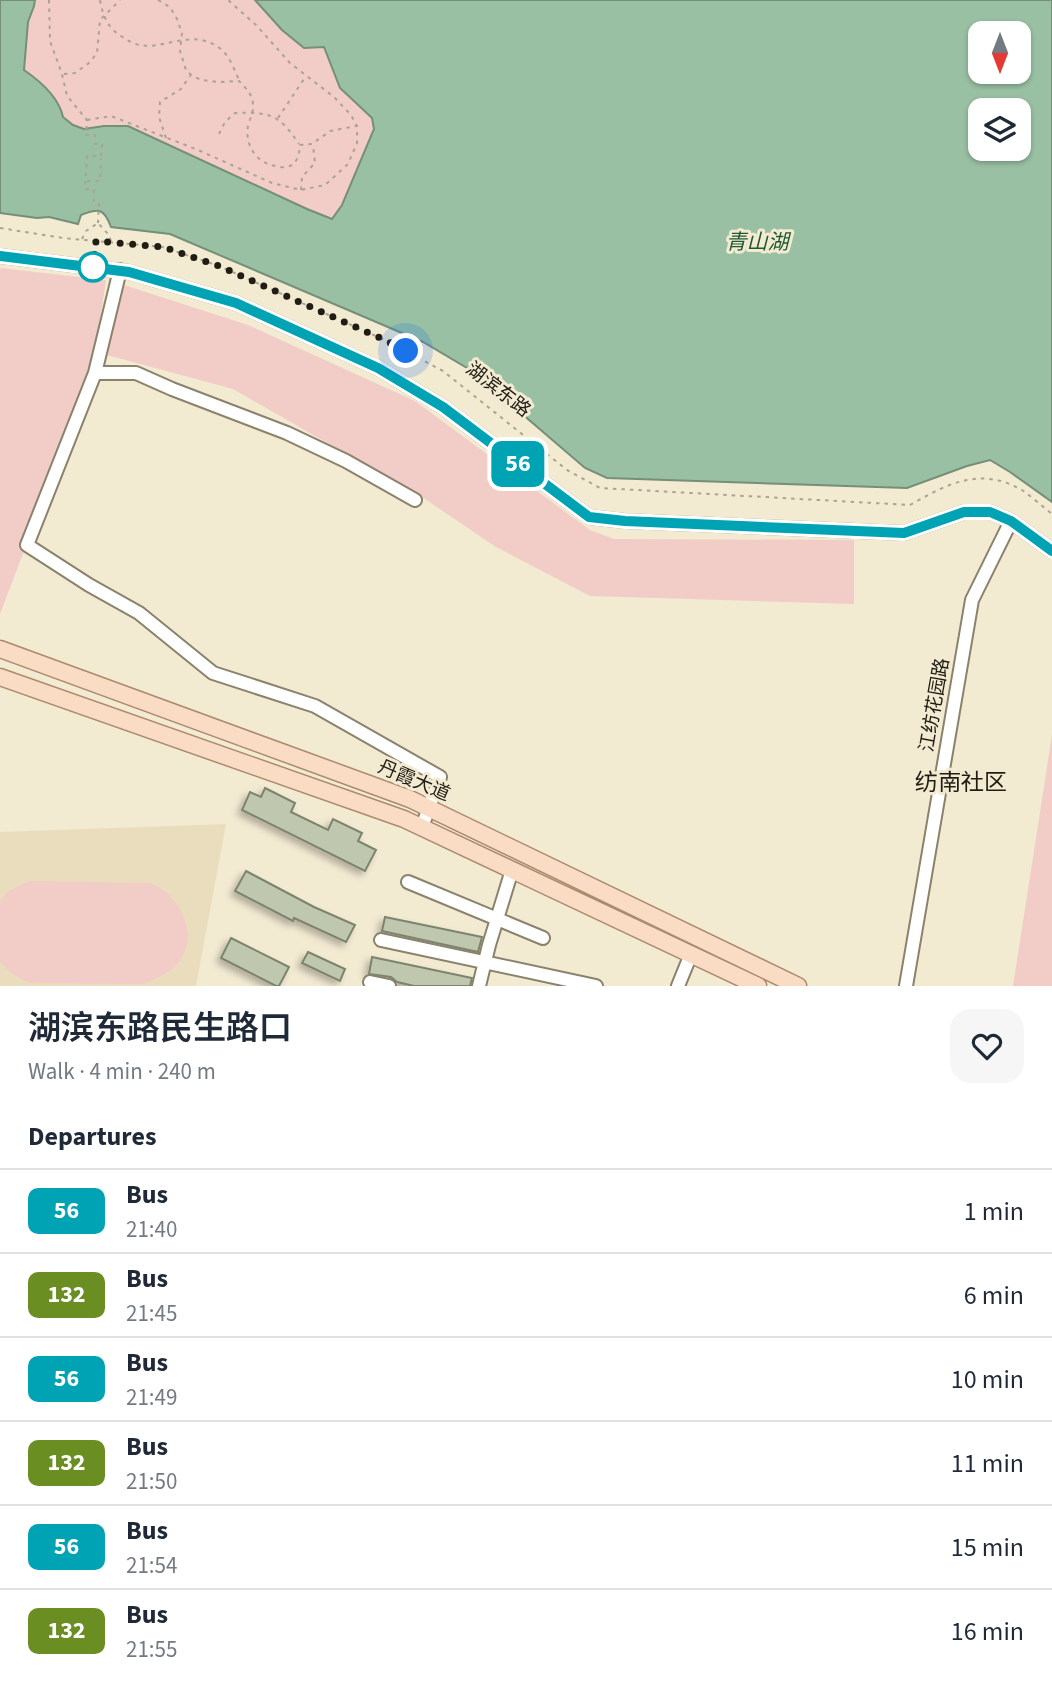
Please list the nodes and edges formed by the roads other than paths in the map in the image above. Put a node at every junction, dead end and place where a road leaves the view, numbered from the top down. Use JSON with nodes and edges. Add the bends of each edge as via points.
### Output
{"nodes":[{"id":1,"x":0,"y":256,"type":"edge"},
{"id":2,"x":120,"y":271,"type":"junction"},
{"id":3,"x":95,"y":373,"type":"junction"},
{"id":4,"x":415,"y":500,"type":"dead end"},
{"id":5,"x":1011,"y":521,"type":"junction"},
{"id":6,"x":1052,"y":551,"type":"edge"},
{"id":7,"x":0,"y":649,"type":"edge"},
{"id":8,"x":0,"y":677,"type":"edge"},
{"id":9,"x":428,"y":808,"type":"junction"},
{"id":10,"x":422,"y":827,"type":"junction"},
{"id":11,"x":512,"y":870,"type":"junction"},
{"id":12,"x":408,"y":882,"type":"dead end"},
{"id":13,"x":497,"y":919,"type":"junction"},
{"id":14,"x":543,"y":937,"type":"dead end"},
{"id":15,"x":381,"y":940,"type":"dead end"},
{"id":16,"x":691,"y":954,"type":"junction"},
{"id":17,"x":484,"y":962,"type":"junction"},
{"id":18,"x":370,"y":982,"type":"dead end"},
{"id":19,"x":389,"y":986,"type":"edge"},
{"id":20,"x":479,"y":986,"type":"edge"},
{"id":21,"x":596,"y":986,"type":"edge"},
{"id":22,"x":678,"y":986,"type":"edge"},
{"id":23,"x":758,"y":986,"type":"edge"},
{"id":24,"x":797,"y":986,"type":"edge"},
{"id":25,"x":906,"y":986,"type":"edge"}],
"edges":[{"from":1,"to":2,"type":"street"},
{"from":2,"to":3,"type":"street"},
{"from":2,"to":5,"type":"street","via":[[236,303],[378,368],[443,407],[589,517],[904,533],[964,512],[990,512]]},
{"from":3,"to":4,"type":"street","via":[[136,373],[287,433]]},
{"from":3,"to":9,"type":"street","via":[[27,545],[139,613],[213,673],[315,706],[440,777]]},
{"from":5,"to":6,"type":"street"},
{"from":5,"to":25,"type":"street","name":"江纺花园路","via":[[972,600]]},
{"from":7,"to":9,"type":"main road","name":"丹霞大道"},
{"from":8,"to":10,"type":"main road","name":"丹霞大道"},
{"from":9,"to":10,"type":"street"},
{"from":9,"to":24,"type":"main road","name":"丹霞大道"},
{"from":10,"to":11,"type":"main road","name":"丹霞大道"},
{"from":11,"to":13,"type":"street"},
{"from":11,"to":16,"type":"main road","name":"丹霞大道"},
{"from":12,"to":13,"type":"street"},
{"from":13,"to":14,"type":"street"},
{"from":13,"to":17,"type":"street"},
{"from":15,"to":17,"type":"street"},
{"from":16,"to":22,"type":"street"},
{"from":16,"to":23,"type":"main road","name":"丹霞大道"},
{"from":17,"to":20,"type":"street"},
{"from":17,"to":21,"type":"street"},
{"from":18,"to":19,"type":"street"}]}
